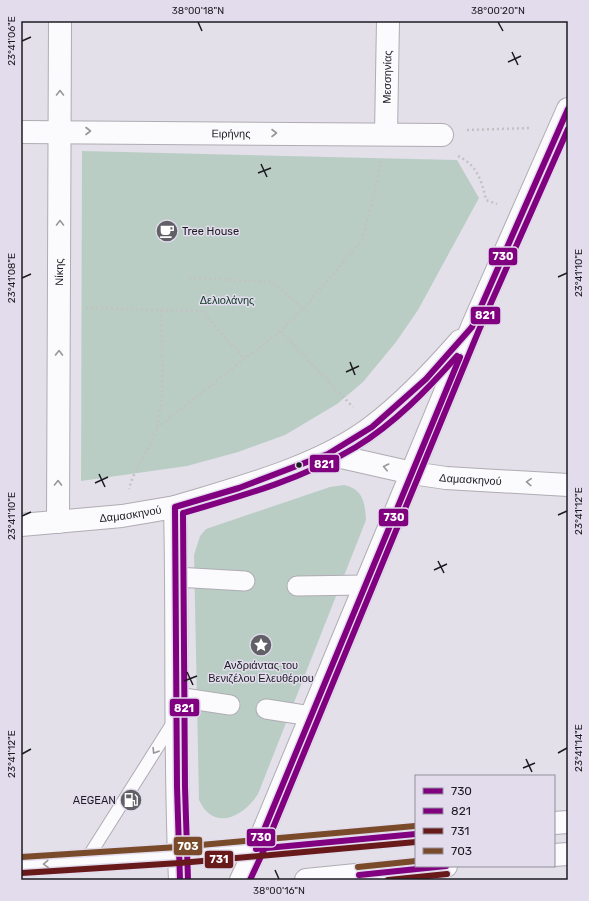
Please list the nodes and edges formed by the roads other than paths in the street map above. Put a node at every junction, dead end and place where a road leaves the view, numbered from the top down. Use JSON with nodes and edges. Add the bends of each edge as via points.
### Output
{"nodes":[{"id":1,"x":60,"y":21,"type":"edge"},
{"id":2,"x":388,"y":21,"type":"edge"},
{"id":3,"x":566,"y":121,"type":"edge"},
{"id":4,"x":60,"y":131,"type":"junction"},
{"id":5,"x":21,"y":132,"type":"edge"},
{"id":6,"x":386,"y":133,"type":"junction"},
{"id":7,"x":442,"y":135,"type":"road end"},
{"id":8,"x":472,"y":327,"type":"junction"},
{"id":9,"x":328,"y":454,"type":"junction"},
{"id":10,"x":412,"y":473,"type":"junction"},
{"id":11,"x":568,"y":485,"type":"edge"},
{"id":12,"x":174,"y":507,"type":"junction"},
{"id":13,"x":58,"y":522,"type":"junction"},
{"id":14,"x":21,"y":526,"type":"edge"},
{"id":15,"x":176,"y":577,"type":"junction"},
{"id":16,"x":245,"y":581,"type":"dead end"},
{"id":17,"x":366,"y":585,"type":"junction"},
{"id":18,"x":297,"y":586,"type":"dead end"},
{"id":19,"x":230,"y":705,"type":"dead end"},
{"id":20,"x":176,"y":708,"type":"junction"},
{"id":21,"x":266,"y":709,"type":"dead end"},
{"id":22,"x":311,"y":716,"type":"junction"},
{"id":23,"x":568,"y":822,"type":"edge"},
{"id":24,"x":555,"y":823,"type":"edge"},
{"id":25,"x":415,"y":834,"type":"edge"},
{"id":26,"x":256,"y":849,"type":"junction"},
{"id":27,"x":568,"y":854,"type":"edge"},
{"id":28,"x":179,"y":855,"type":"junction"},
{"id":29,"x":555,"y":855,"type":"edge"},
{"id":30,"x":85,"y":862,"type":"junction"},
{"id":31,"x":21,"y":865,"type":"edge"},
{"id":32,"x":436,"y":867,"type":"edge"},
{"id":33,"x":180,"y":880,"type":"edge"},
{"id":34,"x":241,"y":880,"type":"edge"},
{"id":35,"x":306,"y":880,"type":"edge"}],
"edges":[{"from":4,"to":1,"type":"street","name":"Νίκης","one_way":true},
{"from":2,"to":6,"type":"street","name":"Μεσσηνίας"},
{"from":3,"to":8,"type":"street"},
{"from":4,"to":5,"type":"street","name":"Ειρήνης"},
{"from":4,"to":6,"type":"street","name":"Ειρήνης","one_way":true},
{"from":13,"to":4,"type":"street","name":"Νίκης","one_way":true},
{"from":6,"to":7,"type":"street","name":"Ειρήνης"},
{"from":8,"to":9,"type":"street","name":"Δαμασκηνού","via":[[426,379],[372,427]]},
{"from":8,"to":10,"type":"street"},
{"from":10,"to":9,"type":"street","name":"Δαμασκηνού","one_way":true},
{"from":9,"to":12,"type":"street","name":"Δαμασκηνού","via":[[239,488]]},
{"from":11,"to":10,"type":"street","name":"Δαμασκηνού","one_way":true,"via":[[446,478]]},
{"from":10,"to":17,"type":"street"},
{"from":12,"to":13,"type":"street","name":"Δαμασκηνού","via":[[122,516]]},
{"from":12,"to":15,"type":"street"},
{"from":13,"to":14,"type":"street","name":"Δαμασκηνού"},
{"from":15,"to":16,"type":"street"},
{"from":15,"to":20,"type":"street"},
{"from":17,"to":18,"type":"street"},
{"from":17,"to":22,"type":"street"},
{"from":19,"to":20,"type":"street"},
{"from":20,"to":28,"type":"street"},
{"from":20,"to":30,"type":"lane","one_way":true},
{"from":21,"to":22,"type":"street"},
{"from":22,"to":26,"type":"street"},
{"from":23,"to":24,"type":"street"},
{"from":25,"to":26,"type":"street"},
{"from":26,"to":28,"type":"street"},
{"from":26,"to":34,"type":"street"},
{"from":27,"to":29,"type":"street"},
{"from":28,"to":30,"type":"street"},
{"from":28,"to":33,"type":"street"},
{"from":30,"to":31,"type":"street","one_way":true},
{"from":32,"to":35,"type":"street"}]}
